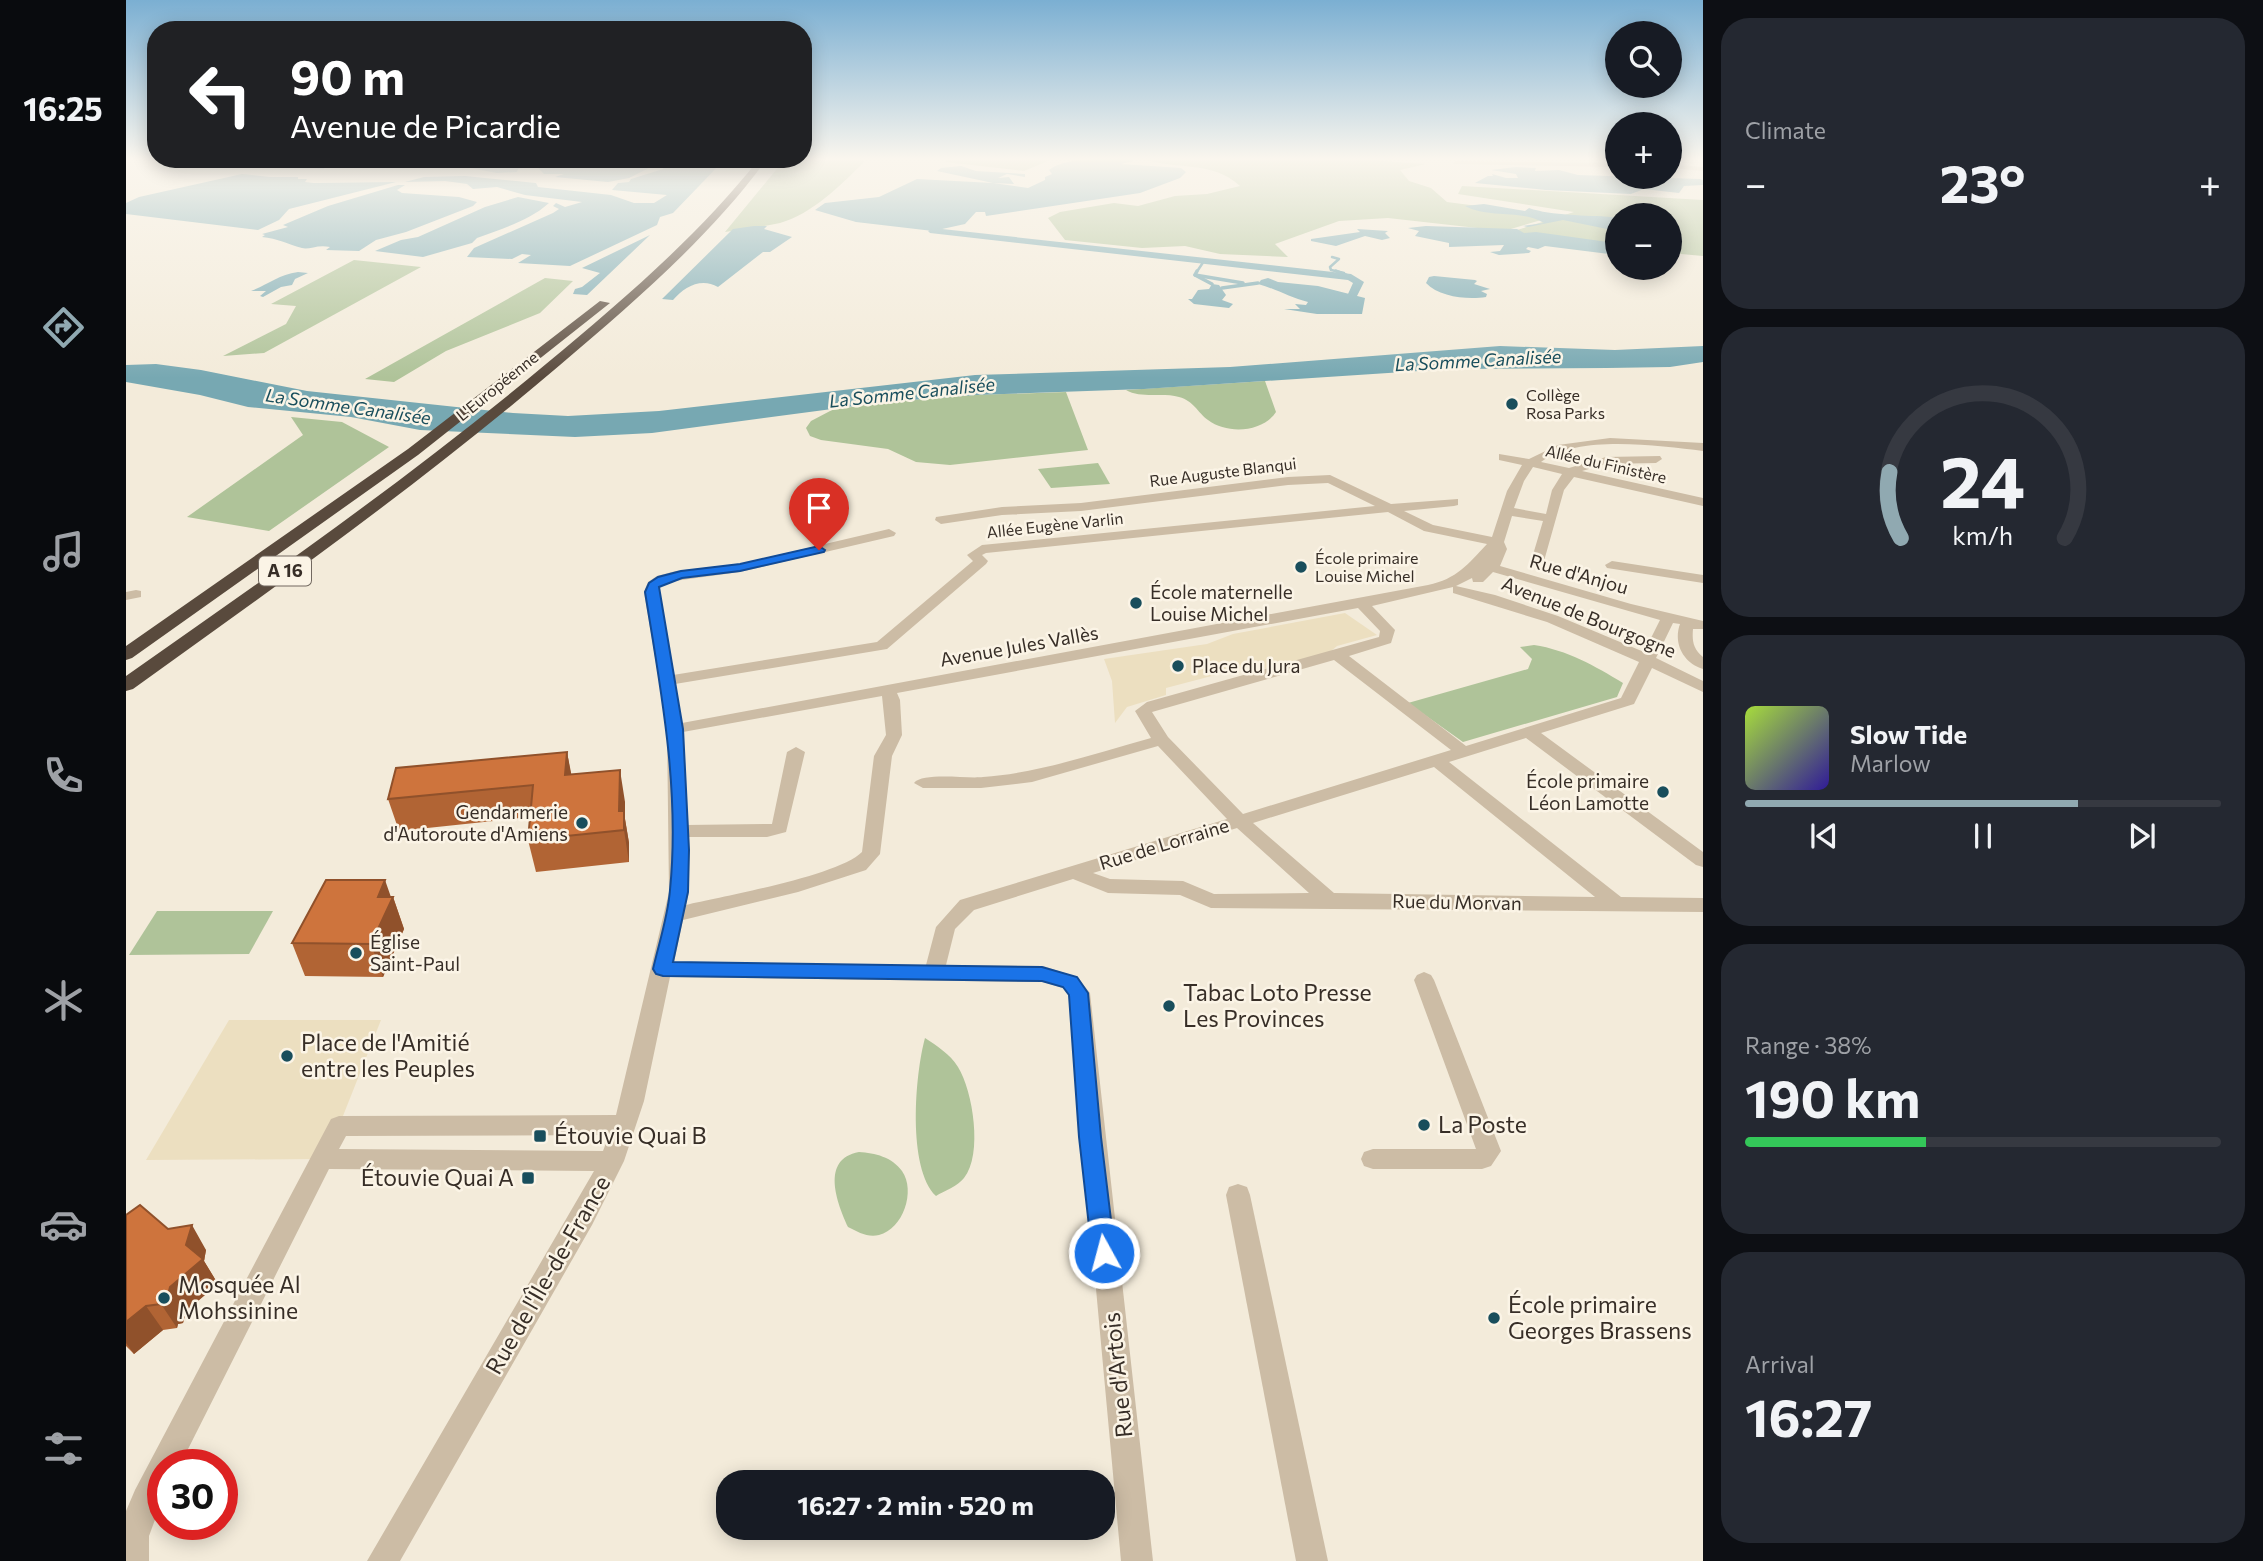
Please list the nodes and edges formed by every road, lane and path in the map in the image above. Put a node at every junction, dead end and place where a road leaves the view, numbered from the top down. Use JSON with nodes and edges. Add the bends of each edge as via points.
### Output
{"nodes":[{"id":1,"x":683,"y":232,"type":"edge"},
{"id":2,"x":698,"y":232,"type":"edge"},
{"id":3,"x":647,"y":266,"type":"dead end"},
{"id":4,"x":613,"y":295,"type":"dead end"},
{"id":5,"x":1703,"y":447,"type":"edge"},
{"id":6,"x":1503,"y":457,"type":"dead end"},
{"id":7,"x":1656,"y":459,"type":"dead end"},
{"id":8,"x":1532,"y":464,"type":"junction"},
{"id":9,"x":1570,"y":473,"type":"junction"},
{"id":10,"x":1454,"y":502,"type":"dead end"},
{"id":11,"x":1703,"y":502,"type":"edge"},
{"id":12,"x":1390,"y":509,"type":"junction"},
{"id":13,"x":1508,"y":511,"type":"junction"},
{"id":14,"x":1551,"y":519,"type":"junction"},
{"id":15,"x":941,"y":520,"type":"dead end"},
{"id":16,"x":889,"y":533,"type":"dead end"},
{"id":17,"x":1497,"y":542,"type":"junction"},
{"id":18,"x":1539,"y":558,"type":"dead end"},
{"id":19,"x":1613,"y":563,"type":"dead end"},
{"id":20,"x":1485,"y":566,"type":"junction"},
{"id":21,"x":1703,"y":579,"type":"edge"},
{"id":22,"x":1465,"y":583,"type":"junction"},
{"id":23,"x":1366,"y":603,"type":"junction"},
{"id":24,"x":1668,"y":618,"type":"junction"},
{"id":25,"x":1699,"y":624,"type":"edge"},
{"id":26,"x":126,"y":654,"type":"edge"},
{"id":27,"x":1337,"y":655,"type":"junction"},
{"id":28,"x":1650,"y":661,"type":"junction"},
{"id":29,"x":1703,"y":664,"type":"edge"},
{"id":30,"x":669,"y":680,"type":"junction"},
{"id":31,"x":126,"y":685,"type":"edge"},
{"id":32,"x":1703,"y":687,"type":"edge"},
{"id":33,"x":887,"y":690,"type":"junction"},
{"id":34,"x":675,"y":729,"type":"junction"},
{"id":35,"x":1528,"y":732,"type":"junction"},
{"id":36,"x":1161,"y":740,"type":"junction"},
{"id":37,"x":796,"y":752,"type":"dead end"},
{"id":38,"x":1464,"y":752,"type":"junction"},
{"id":39,"x":1436,"y":760,"type":"junction"},
{"id":40,"x":923,"y":783,"type":"dead end"},
{"id":41,"x":1240,"y":821,"type":"junction"},
{"id":42,"x":680,"y":831,"type":"junction"},
{"id":43,"x":1703,"y":861,"type":"edge"},
{"id":44,"x":1074,"y":872,"type":"junction"},
{"id":45,"x":1329,"y":901,"type":"junction"},
{"id":46,"x":1617,"y":904,"type":"junction"},
{"id":47,"x":1703,"y":905,"type":"edge"},
{"id":48,"x":674,"y":915,"type":"junction"},
{"id":49,"x":663,"y":969,"type":"junction"},
{"id":50,"x":936,"y":972,"type":"junction"},
{"id":51,"x":1424,"y":980,"type":"dead end"},
{"id":52,"x":624,"y":1125,"type":"junction"},
{"id":53,"x":1373,"y":1158,"type":"dead end"},
{"id":54,"x":321,"y":1159,"type":"junction"},
{"id":55,"x":612,"y":1161,"type":"junction"},
{"id":56,"x":1238,"y":1195,"type":"dead end"},
{"id":57,"x":172,"y":1449,"type":"edge"},
{"id":58,"x":147,"y":1497,"type":"edge"},
{"id":59,"x":133,"y":1561,"type":"edge"},
{"id":60,"x":383,"y":1561,"type":"edge"},
{"id":61,"x":1136,"y":1561,"type":"edge"},
{"id":62,"x":1312,"y":1561,"type":"edge"}],
"edges":[{"from":1,"to":3,"type":"highway"},
{"from":2,"to":31,"type":"highway","name":"L'Européenne","number":"A 16","via":[[521,393]]},
{"from":4,"to":26,"type":"highway","name":"L'Européenne","number":"A 16","via":[[413,452]]},
{"from":5,"to":8,"type":"street","via":[[1582,445],[1552,451]]},
{"from":6,"to":8,"type":"street","name":"Allée du Finistère"},
{"from":7,"to":9,"type":"street","via":[[1609,460]]},
{"from":8,"to":9,"type":"street","name":"Allée du Finistère"},
{"from":8,"to":13,"type":"street","via":[[1524,470]]},
{"from":9,"to":11,"type":"street","name":"Allée du Finistère"},
{"from":9,"to":14,"type":"street","name":"Rue d'Anjou","via":[[1552,506]]},
{"from":10,"to":12,"type":"street","name":"Allée Eugène Varlin"},
{"from":12,"to":15,"type":"street","name":"Rue Auguste Blanqui","via":[[1341,483],[1318,479]]},
{"from":12,"to":17,"type":"street","name":"Rue Auguste Blanqui","via":[[1429,528]]},
{"from":12,"to":30,"type":"street","name":"Allée Eugène Varlin","via":[[982,549],[974,555],[982,561],[882,646]]},
{"from":13,"to":14,"type":"street"},
{"from":13,"to":17,"type":"street"},
{"from":14,"to":18,"type":"street","name":"Rue d'Anjou"},
{"from":16,"to":30,"type":"street","name":"Rue de l'Île-de-France","via":[[740,568],[662,579],[653,585]]},
{"from":17,"to":20,"type":"street","via":[[1497,561]]},
{"from":19,"to":21,"type":"street"},
{"from":20,"to":22,"type":"street"},
{"from":20,"to":24,"type":"street","name":"Rue d'Anjou"},
{"from":22,"to":23,"type":"street","name":"Avenue Jules Vallès","via":[[1390,602]]},
{"from":22,"to":28,"type":"street","name":"Avenue de Bourgogne"},
{"from":23,"to":27,"type":"street","via":[[1388,630],[1386,640]]},
{"from":23,"to":33,"type":"street","name":"Avenue Jules Vallès"},
{"from":24,"to":25,"type":"street","name":"Rue d'Anjou"},
{"from":24,"to":28,"type":"street","name":"Rue de Lorraine"},
{"from":25,"to":29,"type":"street","via":[[1686,627],[1685,644],[1687,652]]},
{"from":27,"to":36,"type":"street","via":[[1153,705],[1143,711]]},
{"from":27,"to":38,"type":"street"},
{"from":28,"to":32,"type":"street","name":"Avenue de Bourgogne"},
{"from":28,"to":35,"type":"street","name":"Rue de Lorraine","via":[[1628,701]]},
{"from":30,"to":34,"type":"street","name":"Rue de l'Île-de-France"},
{"from":33,"to":34,"type":"street","name":"Avenue Jules Vallès"},
{"from":33,"to":48,"type":"street","via":[[894,735],[883,756],[871,854],[847,870]]},
{"from":34,"to":42,"type":"street","name":"Rue de l'Île-de-France"},
{"from":35,"to":38,"type":"street","name":"Rue de Lorraine"},
{"from":35,"to":43,"type":"street"},
{"from":36,"to":40,"type":"street","via":[[1032,777]]},
{"from":36,"to":41,"type":"street"},
{"from":37,"to":42,"type":"street","via":[[780,828]]},
{"from":38,"to":39,"type":"street","name":"Rue de Lorraine"},
{"from":39,"to":41,"type":"street","name":"Rue de Lorraine"},
{"from":39,"to":46,"type":"street"},
{"from":41,"to":44,"type":"street","name":"Rue de Lorraine"},
{"from":41,"to":45,"type":"street"},
{"from":42,"to":48,"type":"street","name":"Rue de l'Île-de-France"},
{"from":44,"to":45,"type":"street","name":"Rue du Morvan","via":[[1108,886],[1183,888],[1211,901]]},
{"from":44,"to":50,"type":"street","name":"Rue de Lorraine","via":[[967,905],[942,933]]},
{"from":45,"to":46,"type":"street","name":"Rue du Morvan"},
{"from":46,"to":47,"type":"street","name":"Rue du Morvan"},
{"from":48,"to":49,"type":"street","name":"Rue de l'Île-de-France"},
{"from":49,"to":50,"type":"street"},
{"from":49,"to":52,"type":"street","name":"Rue de l'Île-de-France"},
{"from":50,"to":61,"type":"street","name":"Rue d'Artois","via":[[1042,974],[1070,982],[1079,993]]},
{"from":51,"to":53,"type":"street","via":[[1489,1151],[1482,1159]]},
{"from":52,"to":54,"type":"street","via":[[339,1126]]},
{"from":52,"to":55,"type":"street","name":"Rue de l'Île-de-France"},
{"from":54,"to":55,"type":"street"},
{"from":54,"to":57,"type":"street"},
{"from":55,"to":60,"type":"street","name":"Rue de l'Île-de-France"},
{"from":56,"to":62,"type":"street"},
{"from":58,"to":59,"type":"street","via":[[133,1539]]}]}
